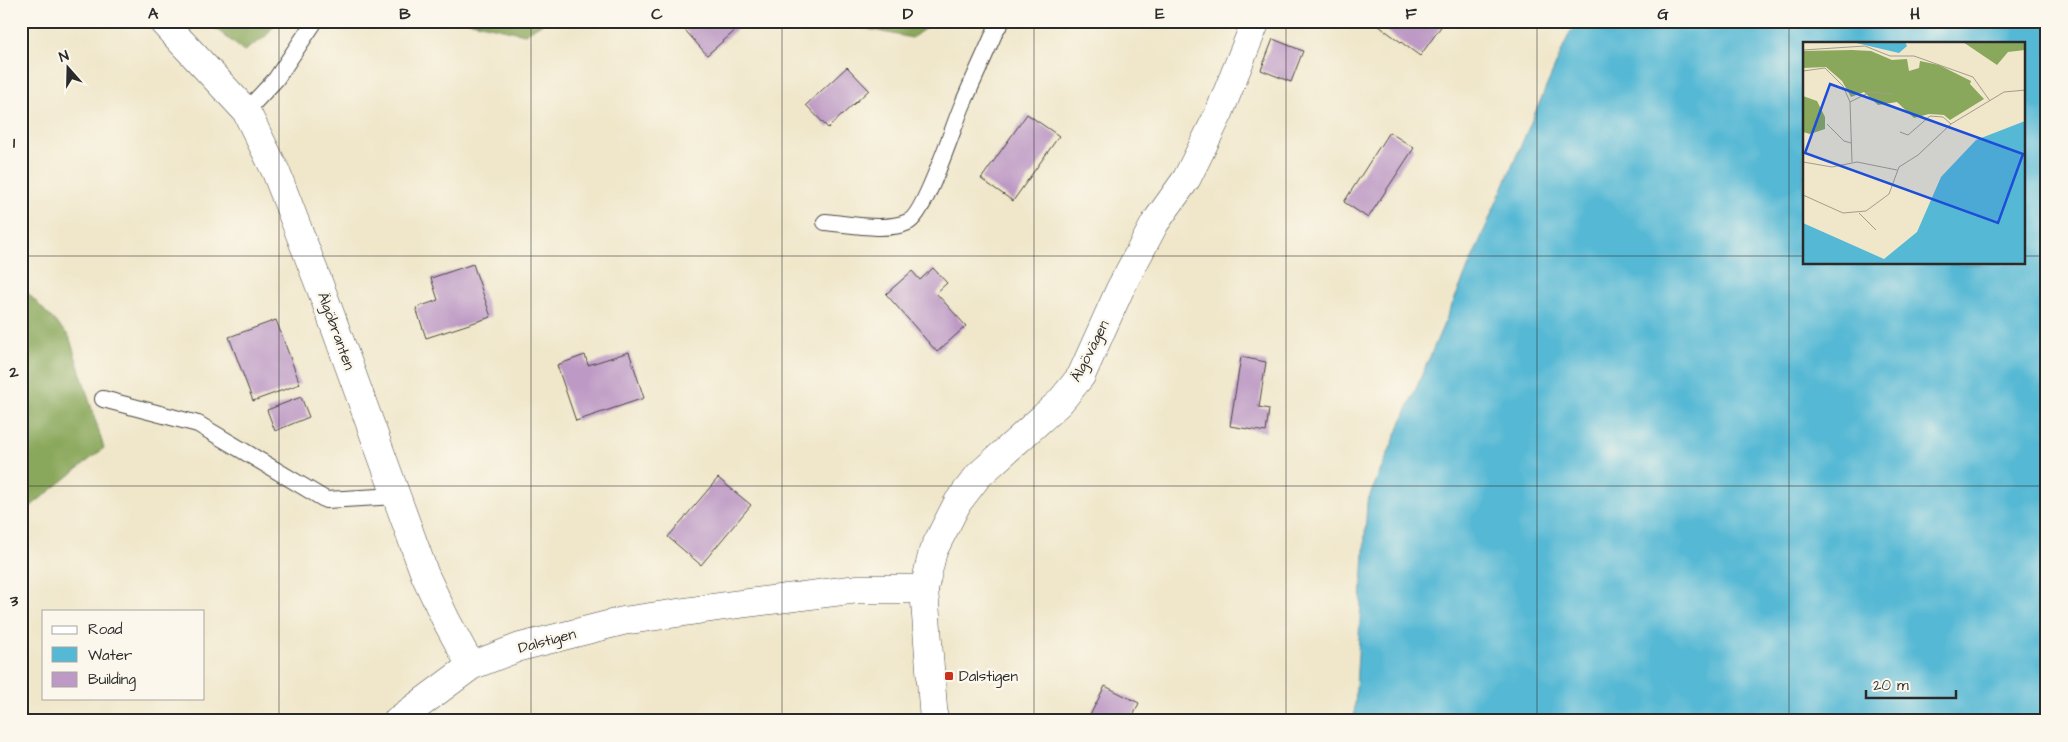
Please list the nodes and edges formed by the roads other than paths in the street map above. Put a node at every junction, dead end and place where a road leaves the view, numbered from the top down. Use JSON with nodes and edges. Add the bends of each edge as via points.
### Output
{"nodes":[{"id":1,"x":162,"y":21,"type":"edge"},
{"id":2,"x":314,"y":21,"type":"edge"},
{"id":3,"x":1002,"y":21,"type":"edge"},
{"id":4,"x":1256,"y":21,"type":"edge"},
{"id":5,"x":246,"y":110,"type":"junction"},
{"id":6,"x":825,"y":222,"type":"dead end"},
{"id":7,"x":103,"y":398,"type":"dead end"},
{"id":8,"x":397,"y":496,"type":"junction"},
{"id":9,"x":924,"y":589,"type":"junction"},
{"id":10,"x":471,"y":666,"type":"junction"},
{"id":11,"x":397,"y":721,"type":"edge"},
{"id":12,"x":934,"y":721,"type":"edge"}],
"edges":[{"from":1,"to":5,"type":"street","name":"Älgöbranten"},
{"from":2,"to":5,"type":"lane","via":[[276,80]]},
{"from":3,"to":6,"type":"lane","via":[[962,107],[933,182],[911,222],[896,227]]},
{"from":4,"to":9,"type":"street","name":"Älgövägen","via":[[1219,114],[1186,178],[1155,223],[1129,272],[1081,376],[1060,402],[978,476],[958,502],[933,550]]},
{"from":5,"to":8,"type":"street","name":"Älgöbranten","via":[[276,172]]},
{"from":7,"to":8,"type":"lane","via":[[198,424],[326,500]]},
{"from":8,"to":10,"type":"street","name":"Älgöbranten","via":[[425,575]]},
{"from":9,"to":10,"type":"street","name":"Dalstigen","via":[[858,590],[623,621],[520,647]]},
{"from":9,"to":12,"type":"street","name":"Älgövägen"},
{"from":10,"to":11,"type":"street","name":"Dalstigen"}]}
